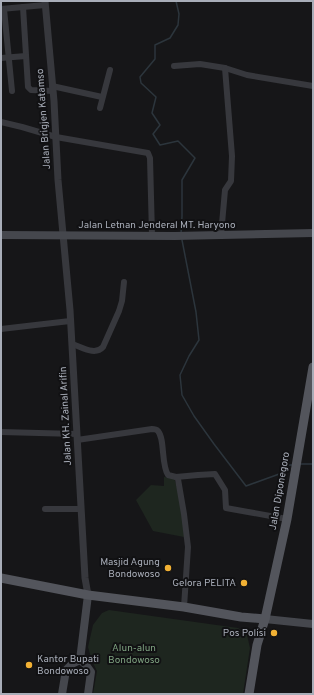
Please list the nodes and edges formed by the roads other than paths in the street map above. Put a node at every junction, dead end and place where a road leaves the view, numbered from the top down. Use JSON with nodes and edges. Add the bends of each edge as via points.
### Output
{"nodes":[{"id":1,"x":9,"y":1,"type":"edge"},
{"id":2,"x":47,"y":2,"type":"edge"},
{"id":3,"x":23,"y":7,"type":"junction"},
{"id":4,"x":5,"y":9,"type":"edge"},
{"id":5,"x":26,"y":56,"type":"junction"},
{"id":6,"x":1,"y":58,"type":"edge"},
{"id":7,"x":9,"y":58,"type":"junction"},
{"id":8,"x":174,"y":66,"type":"dead end"},
{"id":9,"x":225,"y":68,"type":"junction"},
{"id":10,"x":110,"y":70,"type":"dead end"},
{"id":11,"x":313,"y":86,"type":"edge"},
{"id":12,"x":53,"y":89,"type":"junction"},
{"id":13,"x":12,"y":91,"type":"dead end"},
{"id":14,"x":102,"y":97,"type":"junction"},
{"id":15,"x":100,"y":108,"type":"dead end"},
{"id":16,"x":1,"y":122,"type":"edge"},
{"id":17,"x":56,"y":137,"type":"junction"},
{"id":18,"x":313,"y":233,"type":"edge"},
{"id":19,"x":1,"y":235,"type":"edge"},
{"id":20,"x":63,"y":235,"type":"junction"},
{"id":21,"x":221,"y":235,"type":"junction"},
{"id":22,"x":152,"y":236,"type":"junction"},
{"id":23,"x":124,"y":282,"type":"dead end"},
{"id":24,"x":70,"y":321,"type":"junction"},
{"id":25,"x":1,"y":329,"type":"edge"},
{"id":26,"x":72,"y":344,"type":"junction"},
{"id":27,"x":313,"y":367,"type":"edge"},
{"id":28,"x":1,"y":432,"type":"edge"},
{"id":29,"x":77,"y":437,"type":"junction"},
{"id":30,"x":176,"y":477,"type":"junction"},
{"id":31,"x":44,"y":509,"type":"dead end"},
{"id":32,"x":81,"y":509,"type":"junction"},
{"id":33,"x":286,"y":519,"type":"junction"},
{"id":34,"x":1,"y":578,"type":"edge"},
{"id":35,"x":88,"y":595,"type":"junction"},
{"id":36,"x":184,"y":607,"type":"junction"},
{"id":37,"x":265,"y":619,"type":"junction"},
{"id":38,"x":313,"y":624,"type":"edge"},
{"id":39,"x":80,"y":660,"type":"junction"},
{"id":40,"x":62,"y":694,"type":"edge"},
{"id":41,"x":88,"y":694,"type":"edge"},
{"id":42,"x":249,"y":694,"type":"edge"}],
"edges":[{"from":1,"to":4,"type":"street"},
{"from":2,"to":3,"type":"street"},
{"from":2,"to":12,"type":"street","name":"Jalan Brigjen Katamso"},
{"from":3,"to":4,"type":"street"},
{"from":3,"to":5,"type":"street"},
{"from":4,"to":7,"type":"street"},
{"from":5,"to":7,"type":"street"},
{"from":5,"to":12,"type":"street","via":[[28,88]]},
{"from":6,"to":7,"type":"street"},
{"from":7,"to":13,"type":"street"},
{"from":8,"to":9,"type":"street","via":[[200,64]]},
{"from":9,"to":11,"type":"street","via":[[248,75]]},
{"from":9,"to":21,"type":"street","via":[[232,156],[231,181],[225,190]]},
{"from":10,"to":14,"type":"street"},
{"from":12,"to":14,"type":"street"},
{"from":12,"to":17,"type":"street","name":"Jalan Brigjen Katamso"},
{"from":14,"to":15,"type":"street"},
{"from":16,"to":17,"type":"street"},
{"from":17,"to":20,"type":"street","name":"Jalan Brigjen Katamso"},
{"from":17,"to":22,"type":"street","via":[[148,153]]},
{"from":18,"to":21,"type":"main road","name":"Jalan Letnan Jenderal MT. Haryono"},
{"from":19,"to":20,"type":"main road","name":"Jalan Letnan Jenderal MT. Haryono"},
{"from":20,"to":22,"type":"main road","name":"Jalan Letnan Jenderal MT. Haryono"},
{"from":20,"to":24,"type":"street","name":"Jalan KH. Zainal Arifin"},
{"from":21,"to":22,"type":"main road","name":"Jalan Letnan Jenderal MT. Haryono"},
{"from":23,"to":26,"type":"street","via":[[120,311],[103,347],[93,352]]},
{"from":24,"to":25,"type":"street"},
{"from":24,"to":26,"type":"street","name":"Jalan KH. Zainal Arifin"},
{"from":26,"to":29,"type":"street","name":"Jalan KH. Zainal Arifin"},
{"from":27,"to":33,"type":"main road","name":"Jalan Diponegoro"},
{"from":28,"to":29,"type":"street"},
{"from":29,"to":30,"type":"street","via":[[158,431],[166,474]]},
{"from":29,"to":32,"type":"street","name":"Jalan KH. Zainal Arifin"},
{"from":30,"to":33,"type":"street","via":[[215,474],[225,490],[226,508]]},
{"from":30,"to":36,"type":"street","via":[[184,509],[188,542]]},
{"from":31,"to":32,"type":"street"},
{"from":32,"to":35,"type":"street","name":"Jalan KH. Zainal Arifin"},
{"from":33,"to":37,"type":"main road","name":"Jalan Diponegoro"},
{"from":34,"to":35,"type":"main road"},
{"from":35,"to":36,"type":"main road"},
{"from":35,"to":39,"type":"main road"},
{"from":36,"to":37,"type":"main road"},
{"from":37,"to":38,"type":"main road"},
{"from":37,"to":42,"type":"main road","name":"Jalan Diponegoro","via":[[257,645]]},
{"from":39,"to":40,"type":"main road","via":[[66,670]]},
{"from":39,"to":41,"type":"main road","via":[[91,672]]}]}
